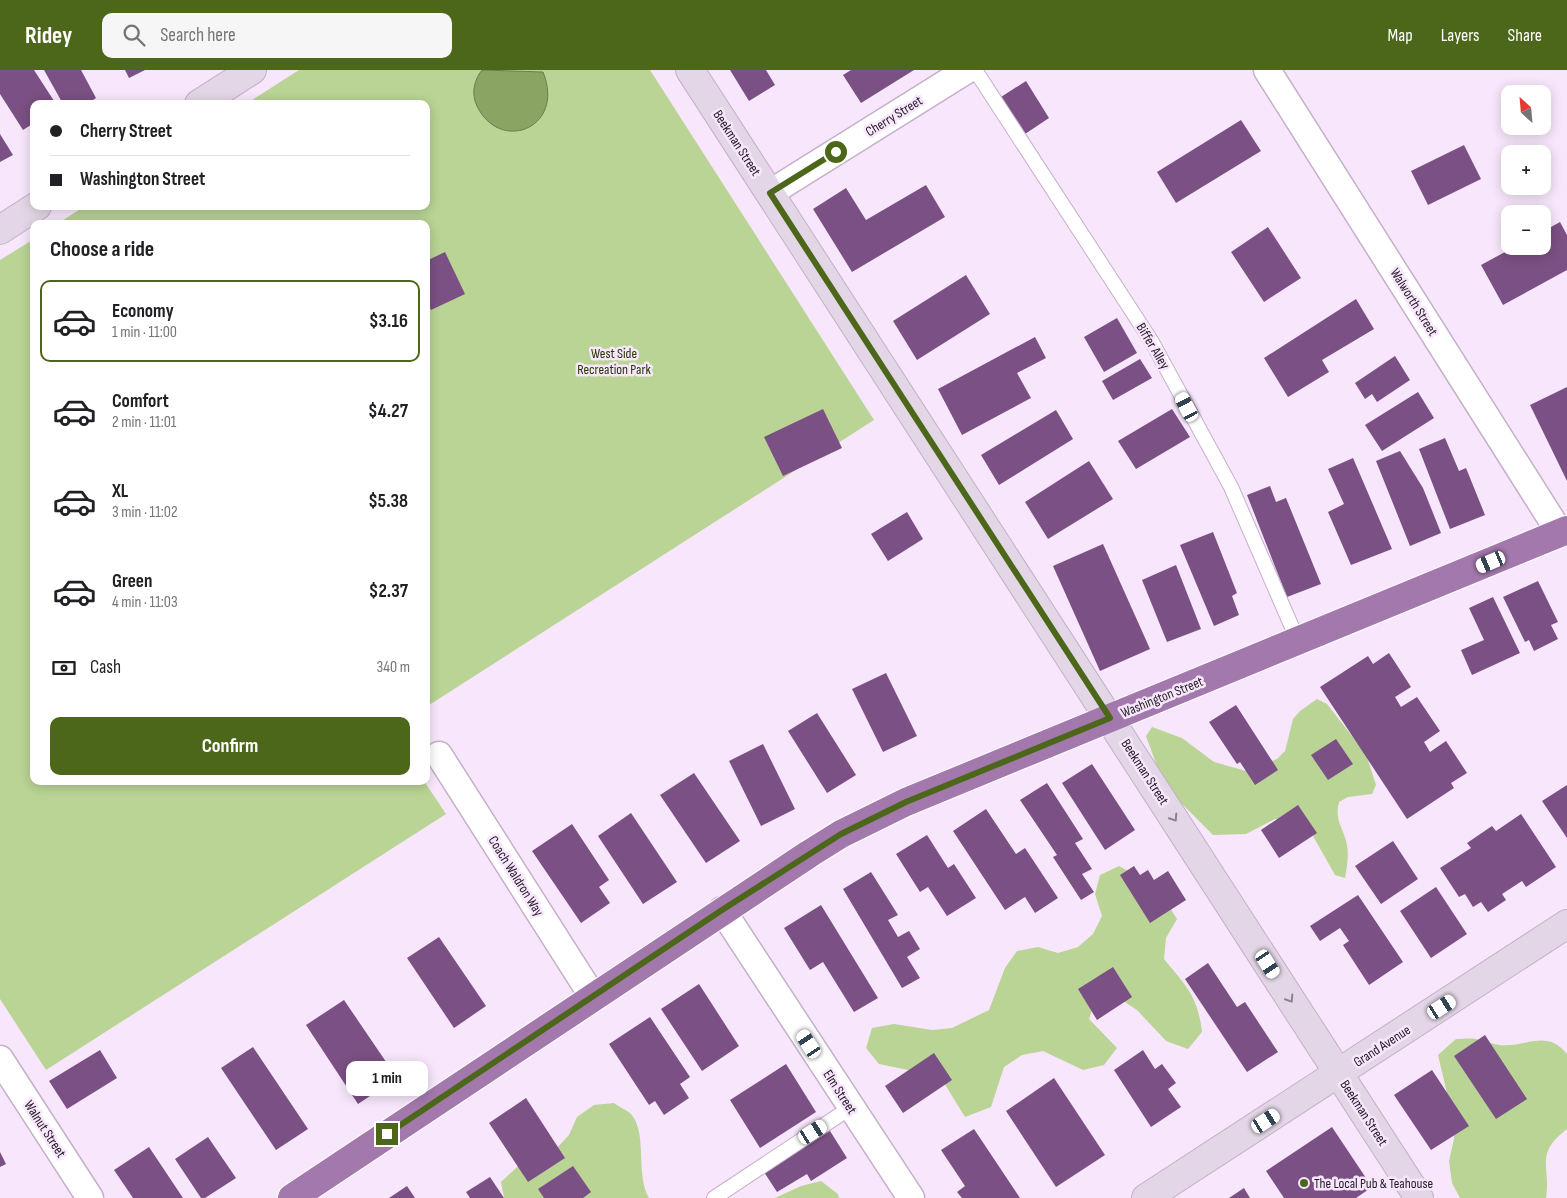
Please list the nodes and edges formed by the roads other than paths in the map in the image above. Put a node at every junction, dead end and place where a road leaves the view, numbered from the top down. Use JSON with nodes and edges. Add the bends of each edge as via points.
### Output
{"nodes":[{"id":1,"x":252,"y":70,"type":"edge"},
{"id":2,"x":690,"y":70,"type":"edge"},
{"id":3,"x":967,"y":70,"type":"edge"},
{"id":4,"x":974,"y":70,"type":"edge"},
{"id":5,"x":1267,"y":70,"type":"edge"},
{"id":6,"x":205,"y":100,"type":"edge"},
{"id":7,"x":770,"y":193,"type":"junction"},
{"id":8,"x":31,"y":210,"type":"edge"},
{"id":9,"x":0,"y":230,"type":"edge"},
{"id":10,"x":1564,"y":532,"type":"edge"},
{"id":11,"x":1298,"y":641,"type":"junction"},
{"id":12,"x":1110,"y":718,"type":"junction"},
{"id":13,"x":440,"y":755,"type":"dead end"},
{"id":14,"x":722,"y":910,"type":"junction"},
{"id":15,"x":1567,"y":924,"type":"edge"},
{"id":16,"x":593,"y":997,"type":"junction"},
{"id":17,"x":0,"y":1059,"type":"edge"},
{"id":18,"x":1338,"y":1074,"type":"junction"},
{"id":19,"x":850,"y":1108,"type":"junction"},
{"id":20,"x":1154,"y":1196,"type":"edge"},
{"id":21,"x":90,"y":1198,"type":"edge"},
{"id":22,"x":292,"y":1198,"type":"edge"},
{"id":23,"x":714,"y":1198,"type":"edge"},
{"id":24,"x":911,"y":1198,"type":"edge"},
{"id":25,"x":1419,"y":1198,"type":"edge"}],
"edges":[{"from":1,"to":6,"type":"street"},
{"from":2,"to":7,"type":"street","name":"Beekman Street"},
{"from":3,"to":7,"type":"street","name":"Cherry Street"},
{"from":4,"to":11,"type":"lane","name":"Biffer Alley","via":[[1152,342],[1231,487]]},
{"from":5,"to":10,"type":"street","name":"Walworth Street"},
{"from":7,"to":12,"type":"street","name":"Beekman Street"},
{"from":8,"to":9,"type":"street"},
{"from":10,"to":11,"type":"highway","name":"Washington Street"},
{"from":11,"to":12,"type":"highway","name":"Washington Street"},
{"from":12,"to":14,"type":"highway","name":"Washington Street","via":[[873,818],[833,839]]},
{"from":12,"to":18,"type":"street","name":"Beekman Street","one_way":true},
{"from":13,"to":16,"type":"street","name":"Coach Waldron Way"},
{"from":14,"to":16,"type":"highway","name":"Washington Street"},
{"from":14,"to":19,"type":"street","name":"Elm Street"},
{"from":15,"to":18,"type":"street","name":"Grand Avenue"},
{"from":16,"to":22,"type":"highway","name":"Washington Street"},
{"from":17,"to":21,"type":"street","name":"Walnut Street"},
{"from":18,"to":20,"type":"street","name":"Grand Avenue"},
{"from":18,"to":25,"type":"street","name":"Beekman Street"},
{"from":19,"to":23,"type":"lane"},
{"from":19,"to":24,"type":"street","name":"Elm Street"}]}
